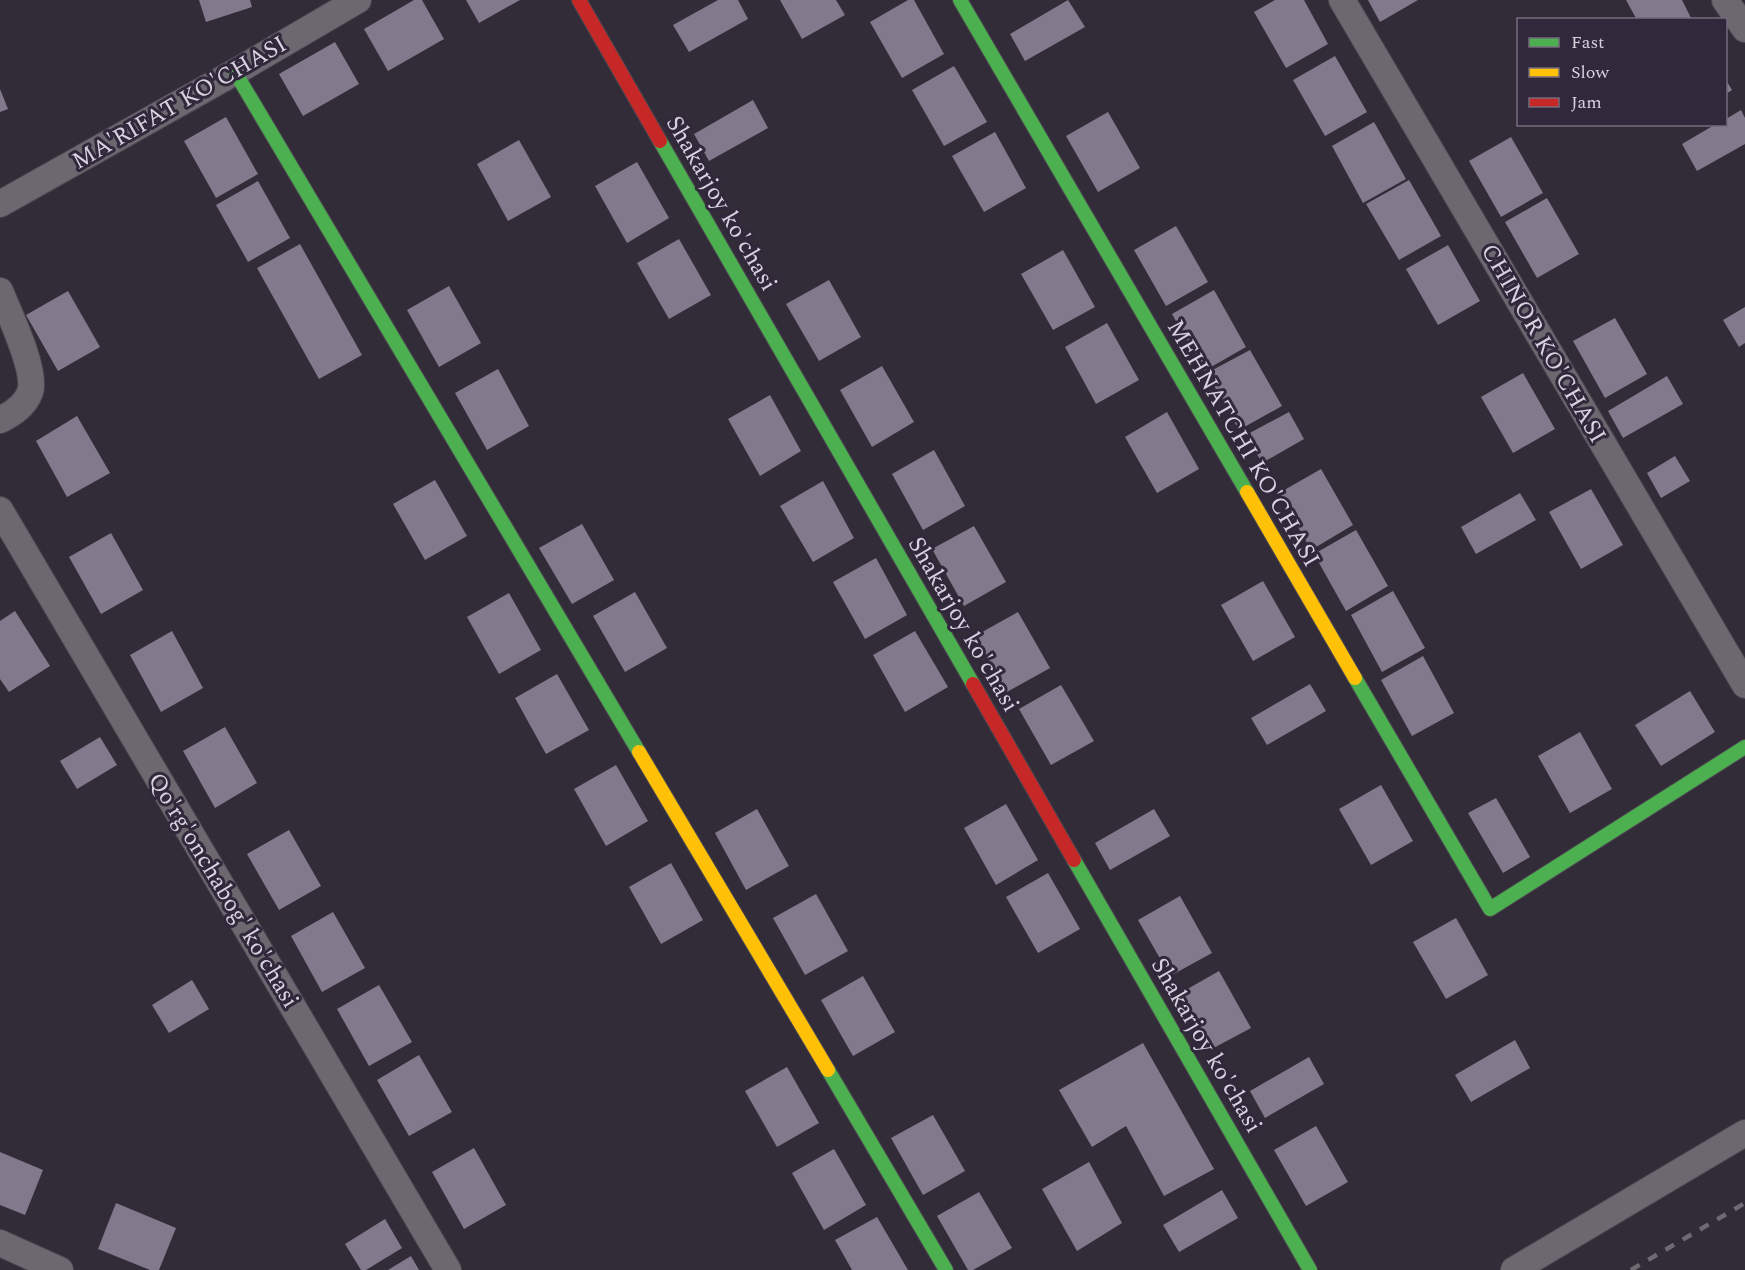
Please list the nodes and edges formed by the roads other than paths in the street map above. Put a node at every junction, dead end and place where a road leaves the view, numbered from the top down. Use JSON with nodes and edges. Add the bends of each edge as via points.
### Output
{"nodes":[{"id":1,"x":358,"y":0,"type":"edge"},
{"id":2,"x":579,"y":0,"type":"edge"},
{"id":3,"x":960,"y":0,"type":"edge"},
{"id":4,"x":1342,"y":0,"type":"edge"},
{"id":5,"x":1725,"y":0,"type":"edge"},
{"id":6,"x":1745,"y":29,"type":"edge"},
{"id":7,"x":234,"y":72,"type":"junction"},
{"id":8,"x":0,"y":204,"type":"edge"},
{"id":9,"x":0,"y":291,"type":"edge"},
{"id":10,"x":0,"y":420,"type":"edge"},
{"id":11,"x":0,"y":510,"type":"edge"},
{"id":12,"x":1745,"y":685,"type":"edge"},
{"id":13,"x":1745,"y":747,"type":"edge"},
{"id":14,"x":1745,"y":1133,"type":"edge"},
{"id":15,"x":0,"y":1243,"type":"edge"},
{"id":16,"x":60,"y":1270,"type":"edge"},
{"id":17,"x":448,"y":1270,"type":"edge"},
{"id":18,"x":946,"y":1270,"type":"edge"},
{"id":19,"x":1310,"y":1270,"type":"edge"},
{"id":20,"x":1514,"y":1270,"type":"edge"}],
"edges":[{"from":1,"to":7,"type":"street","name":"MA'RIFAT KO'CHASI"},
{"from":2,"to":19,"type":"street","name":"Shakarjoy ko'chasi"},
{"from":3,"to":13,"type":"street","name":"MEHNATCHI KO'CHASI","via":[[1490,909]]},
{"from":4,"to":12,"type":"street","name":"CHINOR KO'CHASI"},
{"from":5,"to":6,"type":"street"},
{"from":7,"to":8,"type":"street","name":"MA'RIFAT KO'CHASI"},
{"from":7,"to":18,"type":"street"},
{"from":9,"to":10,"type":"street","via":[[32,373],[30,393],[16,412]]},
{"from":11,"to":17,"type":"street","name":"Qo'rg'onchabog' ko'chasi"},
{"from":14,"to":20,"type":"street"},
{"from":15,"to":16,"type":"street"}]}
